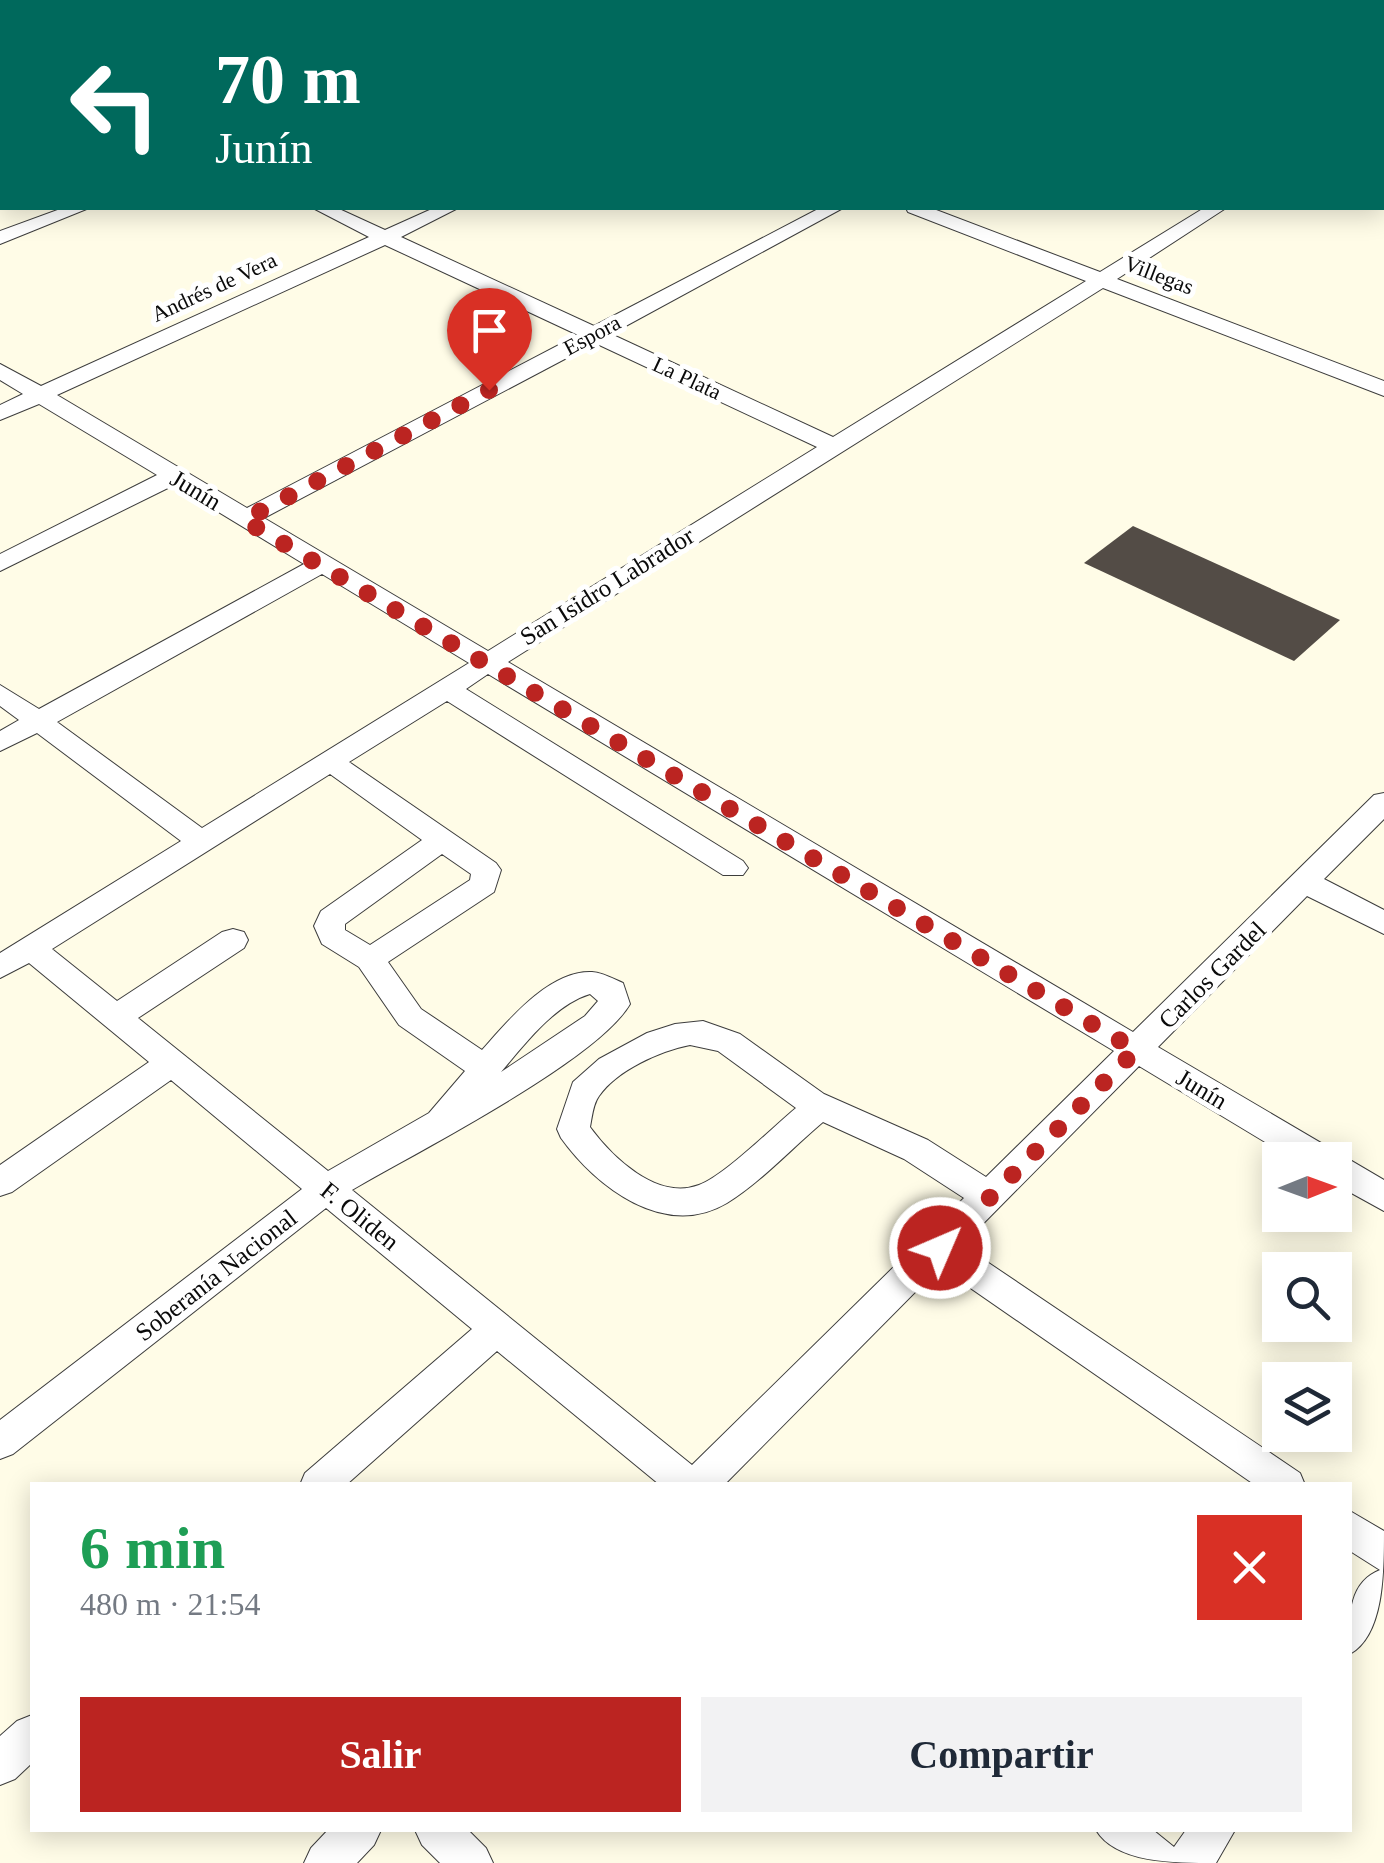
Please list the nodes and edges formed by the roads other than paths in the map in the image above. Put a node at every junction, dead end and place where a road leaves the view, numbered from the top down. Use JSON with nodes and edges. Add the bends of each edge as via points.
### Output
{"nodes":[{"id":1,"x":74,"y":210,"type":"edge"},
{"id":2,"x":326,"y":210,"type":"edge"},
{"id":3,"x":445,"y":210,"type":"edge"},
{"id":4,"x":830,"y":210,"type":"edge"},
{"id":5,"x":920,"y":210,"type":"edge"},
{"id":6,"x":1214,"y":210,"type":"edge"},
{"id":7,"x":385,"y":237,"type":"junction"},
{"id":8,"x":0,"y":238,"type":"edge"},
{"id":9,"x":1101,"y":280,"type":"junction"},
{"id":10,"x":594,"y":334,"type":"junction"},
{"id":11,"x":0,"y":371,"type":"edge"},
{"id":12,"x":1380,"y":382,"type":"edge"},
{"id":13,"x":39,"y":394,"type":"junction"},
{"id":14,"x":0,"y":412,"type":"edge"},
{"id":15,"x":834,"y":446,"type":"junction"},
{"id":16,"x":173,"y":476,"type":"junction"},
{"id":17,"x":244,"y":520,"type":"junction"},
{"id":18,"x":0,"y":564,"type":"edge"},
{"id":19,"x":320,"y":565,"type":"junction"},
{"id":20,"x":483,"y":662,"type":"junction"},
{"id":21,"x":444,"y":687,"type":"junction"},
{"id":22,"x":0,"y":693,"type":"edge"},
{"id":23,"x":38,"y":721,"type":"junction"},
{"id":24,"x":0,"y":742,"type":"edge"},
{"id":25,"x":328,"y":760,"type":"junction"},
{"id":26,"x":1384,"y":802,"type":"edge"},
{"id":27,"x":444,"y":840,"type":"junction"},
{"id":28,"x":200,"y":841,"type":"junction"},
{"id":29,"x":734,"y":868,"type":"dead end"},
{"id":30,"x":1304,"y":882,"type":"junction"},
{"id":31,"x":1384,"y":923,"type":"edge"},
{"id":32,"x":233,"y":940,"type":"dead end"},
{"id":33,"x":31,"y":948,"type":"junction"},
{"id":34,"x":370,"y":958,"type":"junction"},
{"id":35,"x":0,"y":967,"type":"edge"},
{"id":36,"x":116,"y":1018,"type":"junction"},
{"id":37,"x":1136,"y":1050,"type":"junction"},
{"id":38,"x":172,"y":1063,"type":"junction"},
{"id":39,"x":486,"y":1069,"type":"junction"},
{"id":40,"x":821,"y":1106,"type":"junction"},
{"id":41,"x":441,"y":1122,"type":"junction"},
{"id":42,"x":1292,"y":1142,"type":"edge"},
{"id":43,"x":1352,"y":1178,"type":"edge"},
{"id":44,"x":0,"y":1183,"type":"edge"},
{"id":45,"x":326,"y":1189,"type":"junction"},
{"id":46,"x":990,"y":1197,"type":"junction"},
{"id":47,"x":1384,"y":1197,"type":"edge"},
{"id":48,"x":940,"y":1248,"type":"junction"},
{"id":49,"x":498,"y":1329,"type":"junction"},
{"id":50,"x":0,"y":1442,"type":"edge"},
{"id":51,"x":322,"y":1482,"type":"edge"},
{"id":52,"x":684,"y":1482,"type":"edge"},
{"id":53,"x":701,"y":1482,"type":"edge"},
{"id":54,"x":1282,"y":1482,"type":"edge"},
{"id":55,"x":1352,"y":1530,"type":"edge"},
{"id":56,"x":1384,"y":1552,"type":"edge"},
{"id":57,"x":1384,"y":1587,"type":"edge"},
{"id":58,"x":1352,"y":1632,"type":"edge"},
{"id":59,"x":30,"y":1738,"type":"edge"},
{"id":60,"x":0,"y":1764,"type":"edge"},
{"id":61,"x":357,"y":1832,"type":"edge"},
{"id":62,"x":439,"y":1832,"type":"edge"},
{"id":63,"x":1120,"y":1832,"type":"edge"},
{"id":64,"x":1211,"y":1832,"type":"edge"},
{"id":65,"x":326,"y":1863,"type":"edge"},
{"id":66,"x":470,"y":1863,"type":"edge"},
{"id":67,"x":1159,"y":1863,"type":"edge"},
{"id":68,"x":1189,"y":1863,"type":"edge"}],
"edges":[{"from":1,"to":8,"type":"street"},
{"from":2,"to":7,"type":"street","name":"La Plata"},
{"from":3,"to":7,"type":"street","name":"Andrés de Vera"},
{"from":4,"to":10,"type":"street","name":"Espora"},
{"from":5,"to":9,"type":"street","name":"Villegas"},
{"from":6,"to":9,"type":"street","name":"San Isidro Labrador"},
{"from":7,"to":10,"type":"street","name":"La Plata"},
{"from":7,"to":13,"type":"street","name":"Andrés de Vera"},
{"from":9,"to":12,"type":"street","name":"Villegas"},
{"from":9,"to":15,"type":"street","name":"San Isidro Labrador"},
{"from":10,"to":15,"type":"street","name":"La Plata"},
{"from":10,"to":17,"type":"street","name":"Espora"},
{"from":11,"to":13,"type":"street","name":"Junín"},
{"from":13,"to":14,"type":"street","name":"Andrés de Vera"},
{"from":13,"to":16,"type":"street","name":"Junín"},
{"from":15,"to":20,"type":"street","name":"San Isidro Labrador"},
{"from":16,"to":17,"type":"street","name":"Junín"},
{"from":16,"to":18,"type":"street"},
{"from":17,"to":19,"type":"street","name":"Junín"},
{"from":19,"to":20,"type":"street","name":"Junín"},
{"from":19,"to":23,"type":"street"},
{"from":20,"to":21,"type":"street","name":"San Isidro Labrador"},
{"from":20,"to":37,"type":"street","name":"Junín"},
{"from":21,"to":25,"type":"street","name":"San Isidro Labrador"},
{"from":21,"to":29,"type":"street"},
{"from":22,"to":23,"type":"street"},
{"from":23,"to":24,"type":"street"},
{"from":23,"to":28,"type":"street"},
{"from":25,"to":27,"type":"street"},
{"from":25,"to":28,"type":"street","name":"San Isidro Labrador"},
{"from":26,"to":30,"type":"street","name":"Carlos Gardel"},
{"from":27,"to":34,"type":"street","via":[[332,918],[333,936]]},
{"from":27,"to":34,"type":"street","via":[[486,870],[484,885]]},
{"from":28,"to":33,"type":"street","name":"San Isidro Labrador"},
{"from":30,"to":31,"type":"street"},
{"from":30,"to":37,"type":"street","name":"Carlos Gardel"},
{"from":32,"to":36,"type":"street"},
{"from":33,"to":35,"type":"street","name":"San Isidro Labrador"},
{"from":33,"to":36,"type":"street","name":"F. Oliden"},
{"from":34,"to":39,"type":"street","via":[[410,1017]]},
{"from":36,"to":38,"type":"street","name":"F. Oliden"},
{"from":37,"to":42,"type":"street","name":"Junín"},
{"from":37,"to":46,"type":"street","name":"Carlos Gardel"},
{"from":38,"to":44,"type":"street"},
{"from":38,"to":45,"type":"street","name":"F. Oliden"},
{"from":39,"to":41,"type":"street","name":"Soberanía Nacional"},
{"from":39,"to":41,"type":"street","name":"Soberanía Nacional","via":[[568,988],[592,983],[612,991],[614,1004],[596,1024]]},
{"from":40,"to":40,"type":"street","via":[[724,1039],[677,1032],[588,1086],[573,1130],[586,1149],[650,1198],[695,1203]]},
{"from":40,"to":46,"type":"street","via":[[906,1144]]},
{"from":41,"to":45,"type":"street","name":"Soberanía Nacional"},
{"from":43,"to":47,"type":"street"},
{"from":45,"to":49,"type":"street","name":"F. Oliden"},
{"from":45,"to":50,"type":"street","name":"Soberanía Nacional"},
{"from":46,"to":48,"type":"street","name":"Carlos Gardel"},
{"from":48,"to":53,"type":"street","name":"Carlos Gardel"},
{"from":48,"to":54,"type":"street"},
{"from":49,"to":51,"type":"street"},
{"from":49,"to":52,"type":"street","name":"F. Oliden"},
{"from":55,"to":56,"type":"street"},
{"from":57,"to":58,"type":"street"},
{"from":59,"to":60,"type":"street"},
{"from":61,"to":65,"type":"street"},
{"from":62,"to":66,"type":"street"},
{"from":63,"to":67,"type":"street"},
{"from":64,"to":68,"type":"street"}]}
